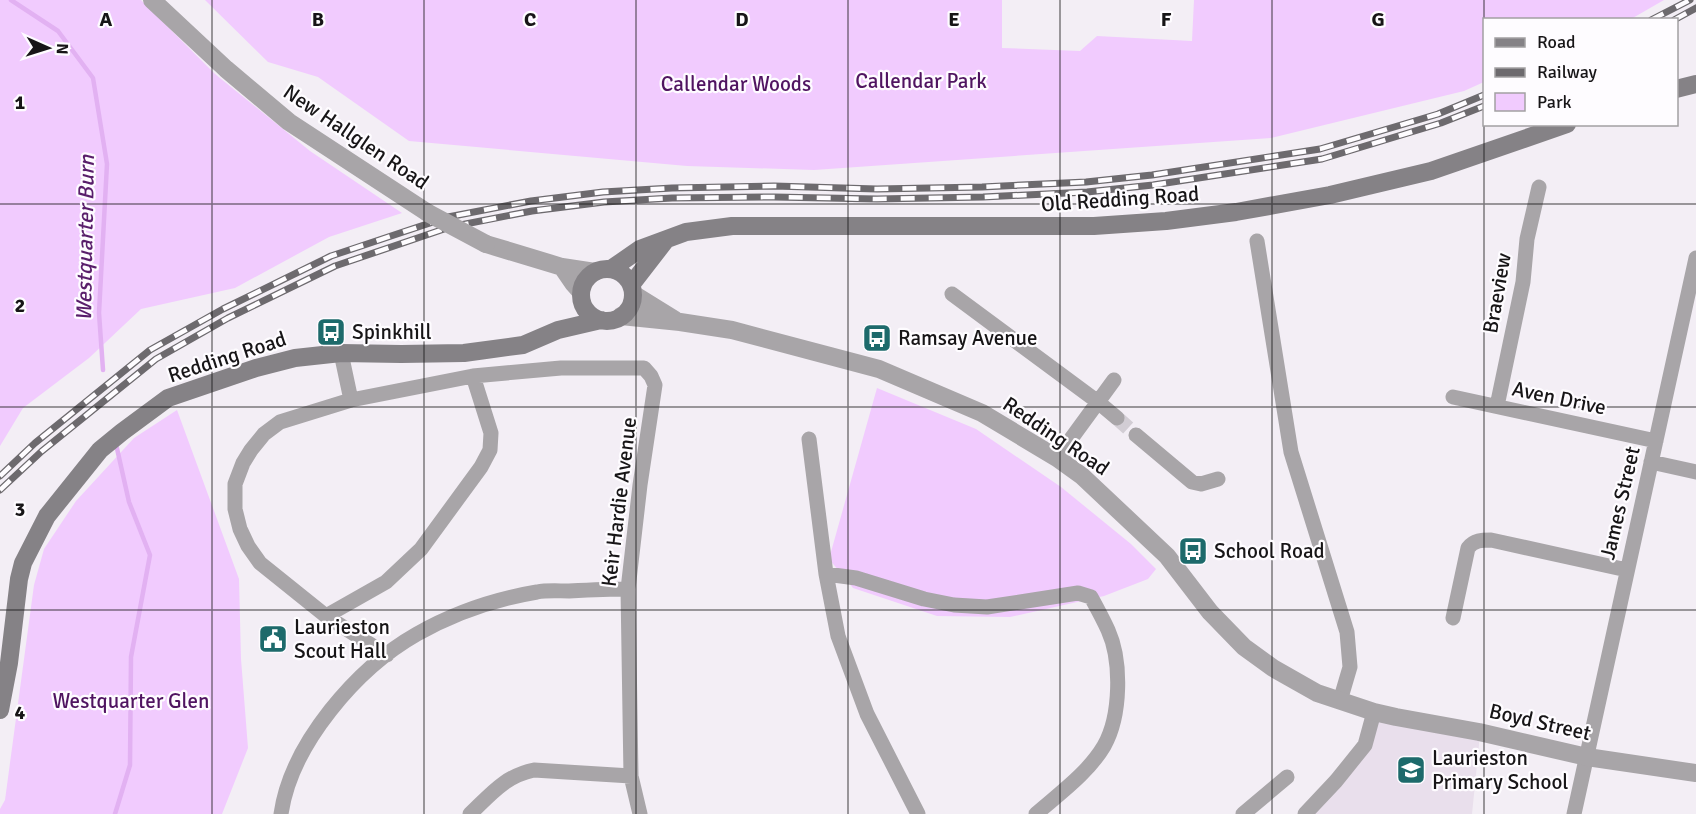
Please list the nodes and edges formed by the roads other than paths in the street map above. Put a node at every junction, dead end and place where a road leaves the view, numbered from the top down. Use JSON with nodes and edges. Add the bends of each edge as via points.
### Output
{"nodes":[{"id":1,"x":152,"y":0,"type":"edge"},
{"id":2,"x":1696,"y":84,"type":"edge"},
{"id":3,"x":1678,"y":89,"type":"edge"},
{"id":4,"x":1678,"y":95,"type":"edge"},
{"id":5,"x":1696,"y":97,"type":"edge"},
{"id":6,"x":1561,"y":126,"type":"edge"},
{"id":7,"x":1539,"y":187,"type":"dead end"},
{"id":8,"x":666,"y":239,"type":"junction"},
{"id":9,"x":1257,"y":241,"type":"dead end"},
{"id":10,"x":1696,"y":258,"type":"edge"},
{"id":11,"x":562,"y":267,"type":"junction"},
{"id":12,"x":603,"y":271,"type":"junction"},
{"id":13,"x":632,"y":289,"type":"junction"},
{"id":14,"x":952,"y":294,"type":"dead end"},
{"id":15,"x":582,"y":297,"type":"junction"},
{"id":16,"x":621,"y":316,"type":"junction"},
{"id":17,"x":601,"y":320,"type":"junction"},
{"id":18,"x":680,"y":322,"type":"junction"},
{"id":19,"x":558,"y":330,"type":"junction"},
{"id":20,"x":341,"y":353,"type":"junction"},
{"id":21,"x":473,"y":375,"type":"junction"},
{"id":22,"x":1114,"y":380,"type":"dead end"},
{"id":23,"x":1453,"y":397,"type":"dead end"},
{"id":24,"x":351,"y":400,"type":"junction"},
{"id":25,"x":1098,"y":402,"type":"junction"},
{"id":26,"x":1497,"y":406,"type":"junction"},
{"id":27,"x":1118,"y":418,"type":"tunnel mouth"},
{"id":28,"x":1136,"y":435,"type":"tunnel mouth"},
{"id":29,"x":809,"y":439,"type":"dead end"},
{"id":30,"x":1656,"y":441,"type":"junction"},
{"id":31,"x":1057,"y":458,"type":"junction"},
{"id":32,"x":1651,"y":462,"type":"junction"},
{"id":33,"x":1696,"y":472,"type":"edge"},
{"id":34,"x":1218,"y":479,"type":"dead end"},
{"id":35,"x":1627,"y":570,"type":"junction"},
{"id":36,"x":826,"y":573,"type":"junction"},
{"id":37,"x":628,"y":589,"type":"junction"},
{"id":38,"x":326,"y":616,"type":"junction"},
{"id":39,"x":1453,"y":618,"type":"dead end"},
{"id":40,"x":387,"y":655,"type":"junction"},
{"id":41,"x":1340,"y":701,"type":"junction"},
{"id":42,"x":0,"y":710,"type":"edge"},
{"id":43,"x":1374,"y":712,"type":"junction"},
{"id":44,"x":1587,"y":757,"type":"junction"},
{"id":45,"x":1696,"y":773,"type":"edge"},
{"id":46,"x":631,"y":776,"type":"junction"},
{"id":47,"x":1287,"y":777,"type":"dead end"},
{"id":48,"x":281,"y":814,"type":"edge"},
{"id":49,"x":470,"y":814,"type":"edge"},
{"id":50,"x":640,"y":814,"type":"edge"},
{"id":51,"x":918,"y":814,"type":"edge"},
{"id":52,"x":1036,"y":814,"type":"edge"},
{"id":53,"x":1243,"y":814,"type":"edge"},
{"id":54,"x":1305,"y":814,"type":"edge"},
{"id":55,"x":1574,"y":814,"type":"edge"}],
"edges":[{"from":1,"to":11,"type":"street","name":"New Hallglen Road","bridge":true,"via":[[289,122],[428,213],[486,244]]},
{"from":2,"to":3,"type":"main road"},
{"from":4,"to":5,"type":"main road"},
{"from":6,"to":8,"type":"main road","name":"Old Redding Road","via":[[1431,171],[1225,214],[1094,226],[732,226],[686,232]]},
{"from":7,"to":26,"type":"street","name":"Braeview"},
{"from":8,"to":12,"type":"main road","name":"Old Redding Road"},
{"from":8,"to":13,"type":"main road"},
{"from":9,"to":41,"type":"street","via":[[1291,452],[1347,632],[1350,667]]},
{"from":10,"to":30,"type":"street","name":"James Street"},
{"from":11,"to":12,"type":"street","name":"New Hallglen Road"},
{"from":11,"to":15,"type":"street"},
{"from":12,"to":13,"type":"main road","via":[[623,275]]},
{"from":12,"to":15,"type":"main road","via":[[585,281]]},
{"from":13,"to":16,"type":"main road","via":[[631,305]]},
{"from":13,"to":18,"type":"street","name":"Redding Road"},
{"from":14,"to":25,"type":"street"},
{"from":15,"to":17,"type":"main road","via":[[588,313]]},
{"from":15,"to":19,"type":"main road","name":"Redding Road"},
{"from":16,"to":17,"type":"main road"},
{"from":16,"to":18,"type":"street","name":"Redding Road"},
{"from":17,"to":19,"type":"main road","name":"Redding Road"},
{"from":18,"to":31,"type":"street","name":"Redding Road","via":[[732,330],[879,369],[982,413]]},
{"from":19,"to":20,"type":"main road","name":"Redding Road","via":[[523,345],[464,352]]},
{"from":20,"to":24,"type":"street"},
{"from":20,"to":42,"type":"main road","name":"Redding Road","via":[[295,358],[256,368],[168,398],[100,450],[47,516],[23,563]]},
{"from":21,"to":24,"type":"street"},
{"from":21,"to":37,"type":"street","name":"Keir Hardie Avenue","via":[[561,368],[644,368],[651,376],[655,385]]},
{"from":21,"to":38,"type":"street","via":[[491,433],[490,450],[481,467],[421,549],[386,582]]},
{"from":22,"to":25,"type":"street"},
{"from":23,"to":26,"type":"street","name":"Aven Drive"},
{"from":24,"to":38,"type":"street","via":[[280,422],[251,450],[235,484],[240,529],[260,563]]},
{"from":25,"to":27,"type":"street"},
{"from":25,"to":31,"type":"street"},
{"from":26,"to":30,"type":"street","name":"Aven Drive"},
{"from":28,"to":34,"type":"street","via":[[1192,482],[1201,484]]},
{"from":29,"to":36,"type":"street"},
{"from":30,"to":32,"type":"street","name":"James Street"},
{"from":31,"to":41,"type":"street","name":"Redding Road","via":[[1082,476],[1167,556],[1210,612],[1244,647],[1299,683]]},
{"from":32,"to":33,"type":"street"},
{"from":32,"to":35,"type":"street","name":"James Street"},
{"from":35,"to":39,"type":"street","via":[[1481,540],[1468,548]]},
{"from":35,"to":44,"type":"street","name":"James Street"},
{"from":36,"to":51,"type":"street","via":[[838,636],[867,714]]},
{"from":36,"to":52,"type":"street","via":[[954,605],[987,607],[1078,593],[1091,597],[1109,632],[1119,673],[1115,716],[1104,745],[1083,772]]},
{"from":37,"to":40,"type":"street","via":[[539,592],[503,599],[441,621]]},
{"from":37,"to":46,"type":"street","name":"Keir Hardie Avenue"},
{"from":38,"to":40,"type":"street"},
{"from":40,"to":48,"type":"street","via":[[358,679],[309,741],[292,775]]},
{"from":41,"to":43,"type":"street","name":"Redding Road"},
{"from":43,"to":44,"type":"street","name":"Boyd Street"},
{"from":43,"to":54,"type":"street","via":[[1365,745]]},
{"from":44,"to":45,"type":"street","name":"Boyd Street"},
{"from":44,"to":55,"type":"street","name":"James Street"},
{"from":46,"to":49,"type":"street","via":[[534,770],[508,779]]},
{"from":46,"to":50,"type":"street","name":"Keir Hardie Avenue"},
{"from":47,"to":53,"type":"street"}]}
